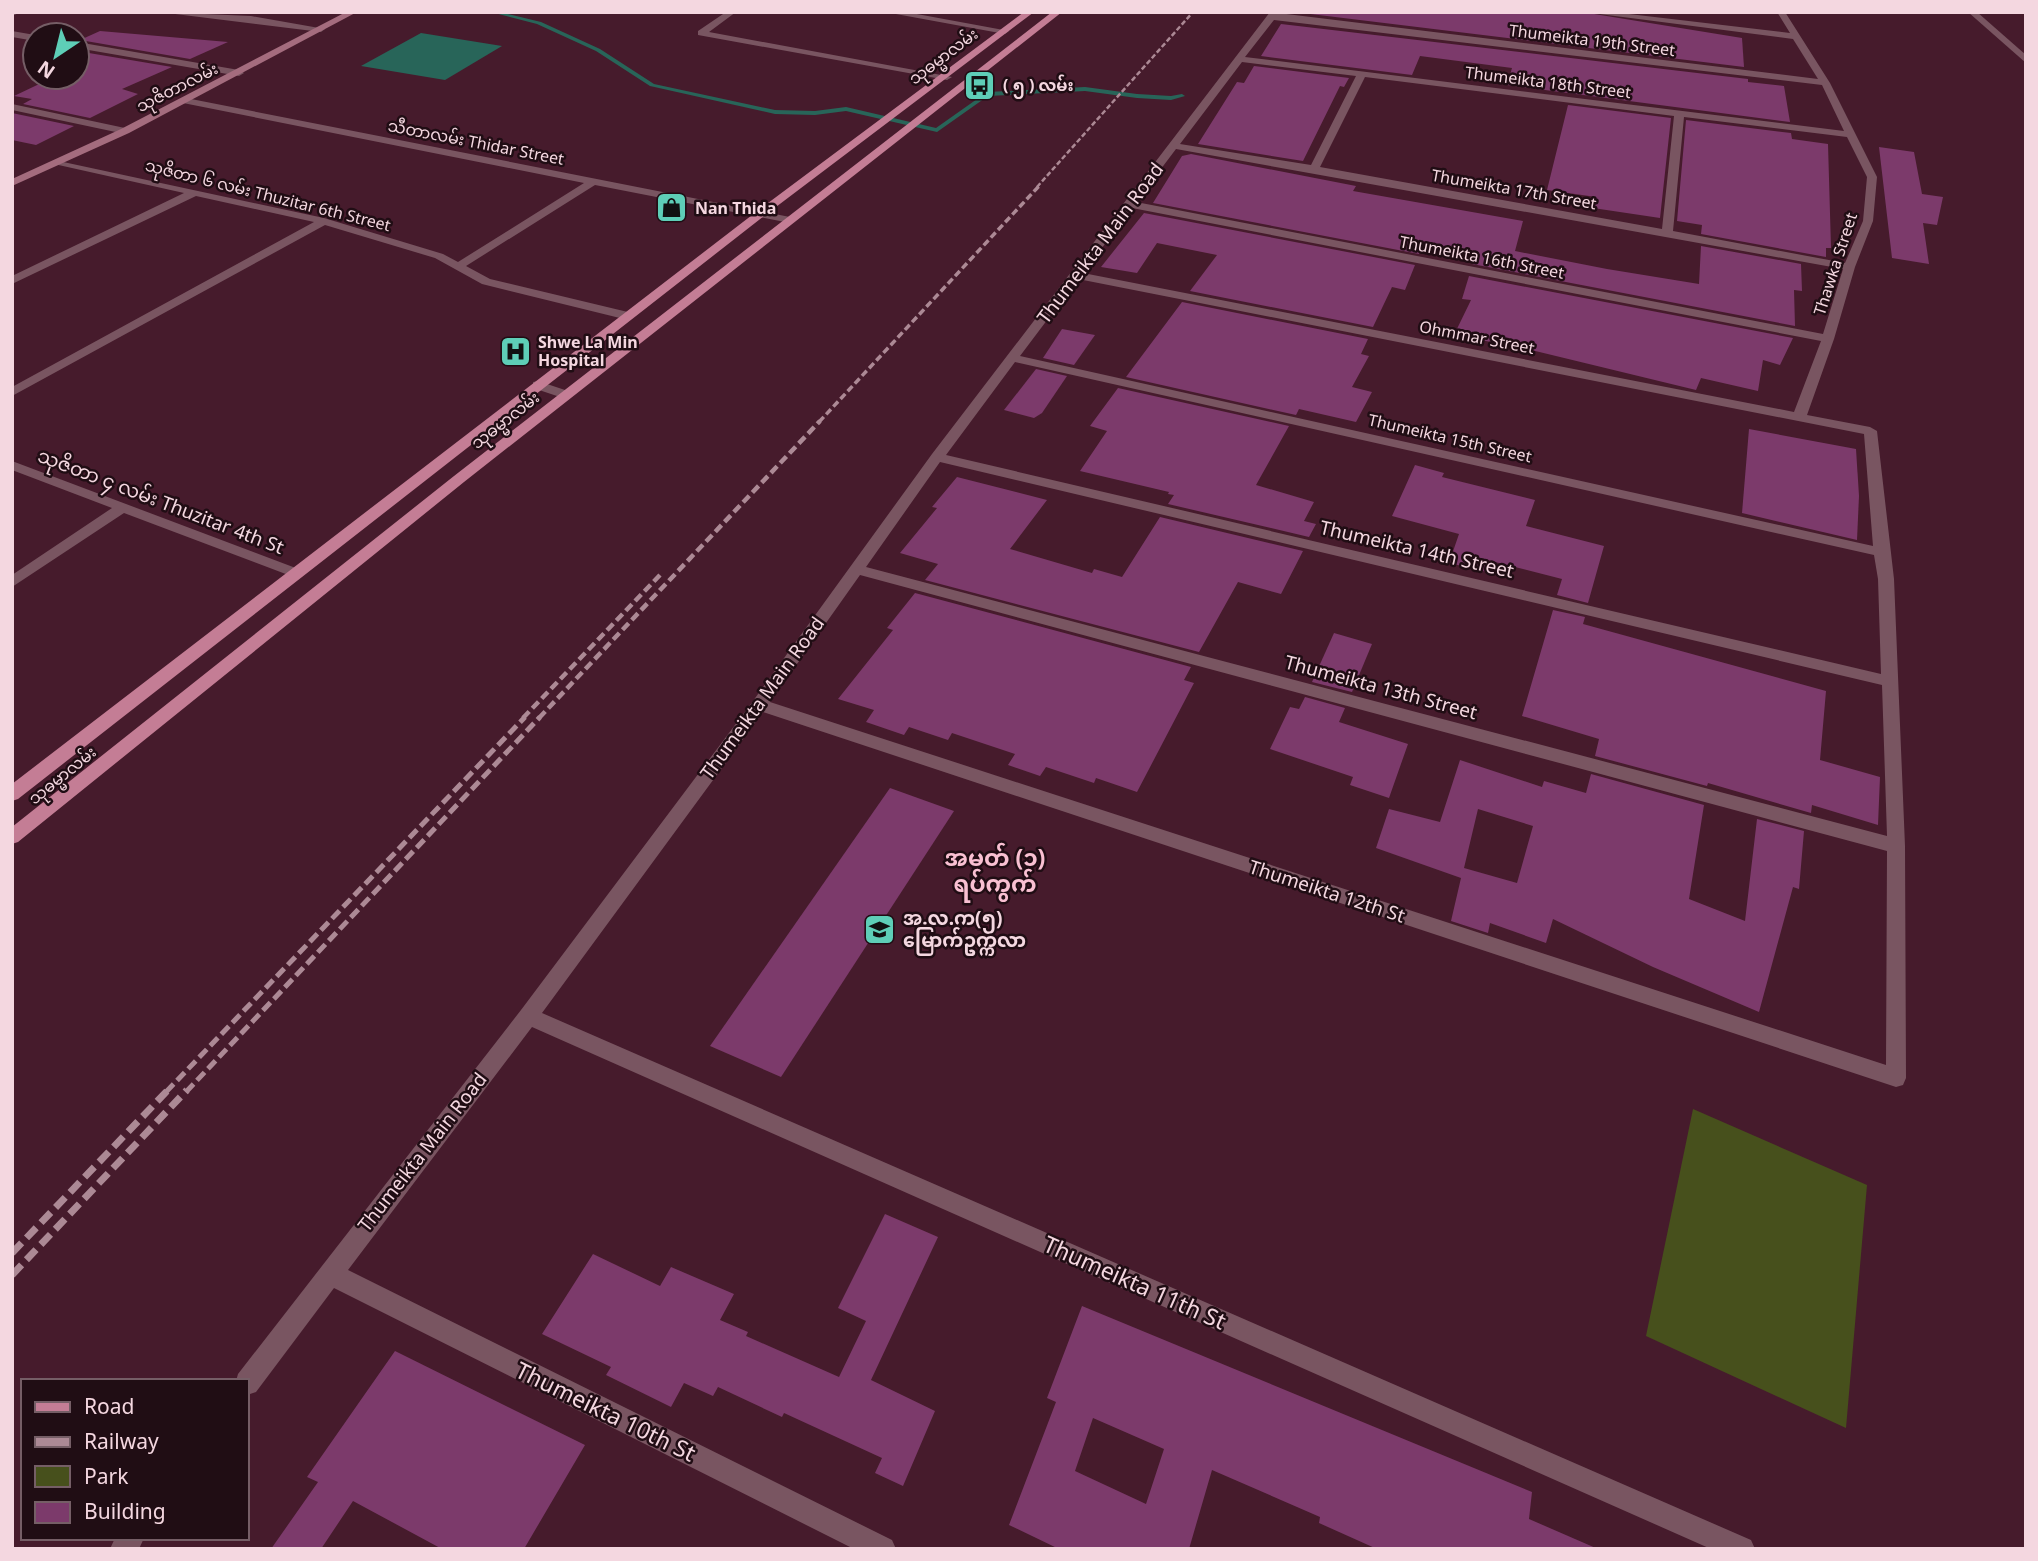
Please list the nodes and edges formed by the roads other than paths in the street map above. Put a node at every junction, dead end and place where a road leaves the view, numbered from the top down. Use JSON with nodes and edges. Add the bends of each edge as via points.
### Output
{"nodes":[{"id":1,"x":163,"y":12,"type":"edge"},
{"id":2,"x":353,"y":12,"type":"edge"},
{"id":3,"x":732,"y":12,"type":"edge"},
{"id":4,"x":889,"y":12,"type":"edge"},
{"id":5,"x":1030,"y":12,"type":"edge"},
{"id":6,"x":1058,"y":12,"type":"edge"},
{"id":7,"x":1588,"y":12,"type":"edge"},
{"id":8,"x":1782,"y":12,"type":"edge"},
{"id":9,"x":1972,"y":12,"type":"edge"},
{"id":10,"x":1273,"y":14,"type":"edge"},
{"id":11,"x":321,"y":29,"type":"junction"},
{"id":12,"x":1005,"y":31,"type":"junction"},
{"id":13,"x":1794,"y":36,"type":"junction"},
{"id":14,"x":91,"y":47,"type":"edge"},
{"id":15,"x":1240,"y":59,"type":"junction"},
{"id":16,"x":2026,"y":60,"type":"edge"},
{"id":17,"x":239,"y":73,"type":"junction"},
{"id":18,"x":1362,"y":74,"type":"junction"},
{"id":19,"x":947,"y":77,"type":"junction"},
{"id":20,"x":1825,"y":83,"type":"junction"},
{"id":21,"x":186,"y":101,"type":"junction"},
{"id":22,"x":12,"y":107,"type":"edge"},
{"id":23,"x":1679,"y":114,"type":"junction"},
{"id":24,"x":125,"y":131,"type":"junction"},
{"id":25,"x":1852,"y":135,"type":"junction"},
{"id":26,"x":1173,"y":146,"type":"junction"},
{"id":27,"x":58,"y":162,"type":"junction"},
{"id":28,"x":1314,"y":169,"type":"junction"},
{"id":29,"x":594,"y":181,"type":"junction"},
{"id":30,"x":12,"y":183,"type":"edge"},
{"id":31,"x":195,"y":192,"type":"junction"},
{"id":32,"x":1130,"y":204,"type":"junction"},
{"id":33,"x":760,"y":214,"type":"junction"},
{"id":34,"x":790,"y":220,"type":"junction"},
{"id":35,"x":324,"y":221,"type":"junction"},
{"id":36,"x":1667,"y":233,"type":"junction"},
{"id":37,"x":459,"y":266,"type":"junction"},
{"id":38,"x":1849,"y":267,"type":"junction"},
{"id":39,"x":1077,"y":275,"type":"junction"},
{"id":40,"x":12,"y":281,"type":"edge"},
{"id":41,"x":628,"y":316,"type":"junction"},
{"id":42,"x":1828,"y":339,"type":"junction"},
{"id":43,"x":1012,"y":358,"type":"junction"},
{"id":44,"x":538,"y":385,"type":"junction"},
{"id":45,"x":12,"y":392,"type":"edge"},
{"id":46,"x":566,"y":395,"type":"junction"},
{"id":47,"x":1800,"y":417,"type":"junction"},
{"id":48,"x":937,"y":457,"type":"junction"},
{"id":49,"x":12,"y":465,"type":"edge"},
{"id":50,"x":121,"y":508,"type":"junction"},
{"id":51,"x":1881,"y":552,"type":"junction"},
{"id":52,"x":855,"y":569,"type":"junction"},
{"id":53,"x":296,"y":573,"type":"junction"},
{"id":54,"x":12,"y":582,"type":"edge"},
{"id":55,"x":1888,"y":681,"type":"junction"},
{"id":56,"x":759,"y":705,"type":"junction"},
{"id":57,"x":12,"y":794,"type":"edge"},
{"id":58,"x":12,"y":837,"type":"edge"},
{"id":59,"x":1896,"y":846,"type":"junction"},
{"id":60,"x":528,"y":1016,"type":"junction"},
{"id":61,"x":329,"y":1273,"type":"junction"},
{"id":62,"x":248,"y":1382,"type":"edge"},
{"id":63,"x":883,"y":1549,"type":"edge"},
{"id":64,"x":1742,"y":1549,"type":"edge"}],
"edges":[{"from":1,"to":11,"type":"street"},
{"from":2,"to":11,"type":"main road","name":"သုဇိတာလမ်း"},
{"from":3,"to":19,"type":"street","via":[[701,33]]},
{"from":4,"to":12,"type":"street"},
{"from":5,"to":12,"type":"main road","name":"သုဓမ္မာလမ်း"},
{"from":6,"to":34,"type":"main road","name":"သုဓမ္မာလမ်း"},
{"from":7,"to":13,"type":"street"},
{"from":8,"to":13,"type":"street","name":"Thawka Street"},
{"from":9,"to":16,"type":"street"},
{"from":10,"to":15,"type":"street","name":"Thumeikta Main Road"},
{"from":10,"to":20,"type":"street","name":"Thumeikta 19th Street"},
{"from":11,"to":17,"type":"main road","name":"သုဇိတာလမ်း"},
{"from":12,"to":19,"type":"main road","name":"သုဓမ္မာလမ်း"},
{"from":13,"to":20,"type":"street","name":"Thawka Street"},
{"from":14,"to":17,"type":"street"},
{"from":15,"to":18,"type":"street","name":"Thumeikta 18th Street"},
{"from":15,"to":26,"type":"street","name":"Thumeikta Main Road"},
{"from":17,"to":21,"type":"main road","name":"သုဇိတာလမ်း"},
{"from":18,"to":23,"type":"street","name":"Thumeikta 18th Street"},
{"from":18,"to":28,"type":"street"},
{"from":19,"to":33,"type":"main road","name":"သုဓမ္မာလမ်း"},
{"from":20,"to":25,"type":"street","name":"Thawka Street"},
{"from":21,"to":24,"type":"main road","name":"သုဇိတာလမ်း"},
{"from":21,"to":29,"type":"street","name":"သီတာလမ်း Thidar Street"},
{"from":22,"to":24,"type":"street"},
{"from":23,"to":25,"type":"street","name":"Thumeikta 18th Street"},
{"from":23,"to":36,"type":"street"},
{"from":24,"to":27,"type":"main road","name":"သုဇိတာလမ်း"},
{"from":25,"to":38,"type":"street","name":"Thawka Street","via":[[1872,177],[1868,221]]},
{"from":26,"to":28,"type":"street","name":"Thumeikta 17th Street"},
{"from":26,"to":32,"type":"street","name":"Thumeikta Main Road"},
{"from":27,"to":30,"type":"main road","name":"သုဇိတာလမ်း"},
{"from":27,"to":31,"type":"street","name":"သုဇိတာ ၆ လမ်း Thuzitar 6th Street"},
{"from":28,"to":36,"type":"street","name":"Thumeikta 17th Street"},
{"from":29,"to":33,"type":"street","name":"သီတာလမ်း Thidar Street"},
{"from":29,"to":37,"type":"street"},
{"from":31,"to":35,"type":"street","name":"သုဇိတာ ၆ လမ်း Thuzitar 6th Street"},
{"from":31,"to":40,"type":"street"},
{"from":32,"to":39,"type":"street","name":"Thumeikta Main Road"},
{"from":32,"to":42,"type":"street","name":"Thumeikta 16th Street"},
{"from":33,"to":34,"type":"street","name":"သီတာလမ်း Thidar Street"},
{"from":33,"to":41,"type":"main road","name":"သုဓမ္မာလမ်း"},
{"from":34,"to":46,"type":"main road","name":"သုဓမ္မာလမ်း"},
{"from":35,"to":37,"type":"street","name":"သုဇိတာ ၆ လမ်း Thuzitar 6th Street"},
{"from":35,"to":45,"type":"street"},
{"from":36,"to":38,"type":"street","name":"Thumeikta 17th Street"},
{"from":37,"to":41,"type":"street","name":"သုဇိတာ ၆ လမ်း Thuzitar 6th Street","via":[[486,282]]},
{"from":38,"to":42,"type":"street","name":"Thawka Street"},
{"from":39,"to":43,"type":"street","name":"Thumeikta Main Road"},
{"from":39,"to":47,"type":"street","name":"Ohmmar Street"},
{"from":41,"to":44,"type":"main road","name":"သုဓမ္မာလမ်း"},
{"from":42,"to":47,"type":"street","name":"Thawka Street"},
{"from":43,"to":48,"type":"street","name":"Thumeikta Main Road"},
{"from":43,"to":51,"type":"street","name":"Thumeikta 15th Street"},
{"from":44,"to":46,"type":"street"},
{"from":44,"to":53,"type":"main road","name":"သုဓမ္မာလမ်း"},
{"from":46,"to":58,"type":"main road","name":"သုဓမ္မာလမ်း"},
{"from":47,"to":51,"type":"street","name":"Ohmmar Street","via":[[1870,431]]},
{"from":48,"to":52,"type":"street","name":"Thumeikta Main Road"},
{"from":48,"to":55,"type":"street","name":"Thumeikta 14th Street"},
{"from":49,"to":50,"type":"street","name":"သုဇိတာ ၄ လမ်း Thuzitar 4th St"},
{"from":50,"to":53,"type":"street","name":"သုဇိတာ ၄ လမ်း Thuzitar 4th St"},
{"from":50,"to":54,"type":"street"},
{"from":51,"to":55,"type":"street","via":[[1886,579]]},
{"from":52,"to":56,"type":"street","name":"Thumeikta Main Road"},
{"from":52,"to":59,"type":"street","name":"Thumeikta 13th Street"},
{"from":53,"to":57,"type":"main road","name":"သုဓမ္မာလမ်း"},
{"from":55,"to":59,"type":"street"},
{"from":56,"to":59,"type":"street","name":"Thumeikta 12th St","via":[[1896,1078]]},
{"from":56,"to":60,"type":"street","name":"Thumeikta Main Road"},
{"from":60,"to":61,"type":"street","name":"Thumeikta Main Road"},
{"from":60,"to":64,"type":"street","name":"Thumeikta 11th St"},
{"from":61,"to":62,"type":"street","name":"Thumeikta Main Road"},
{"from":61,"to":63,"type":"street","name":"Thumeikta 10th St"}]}
